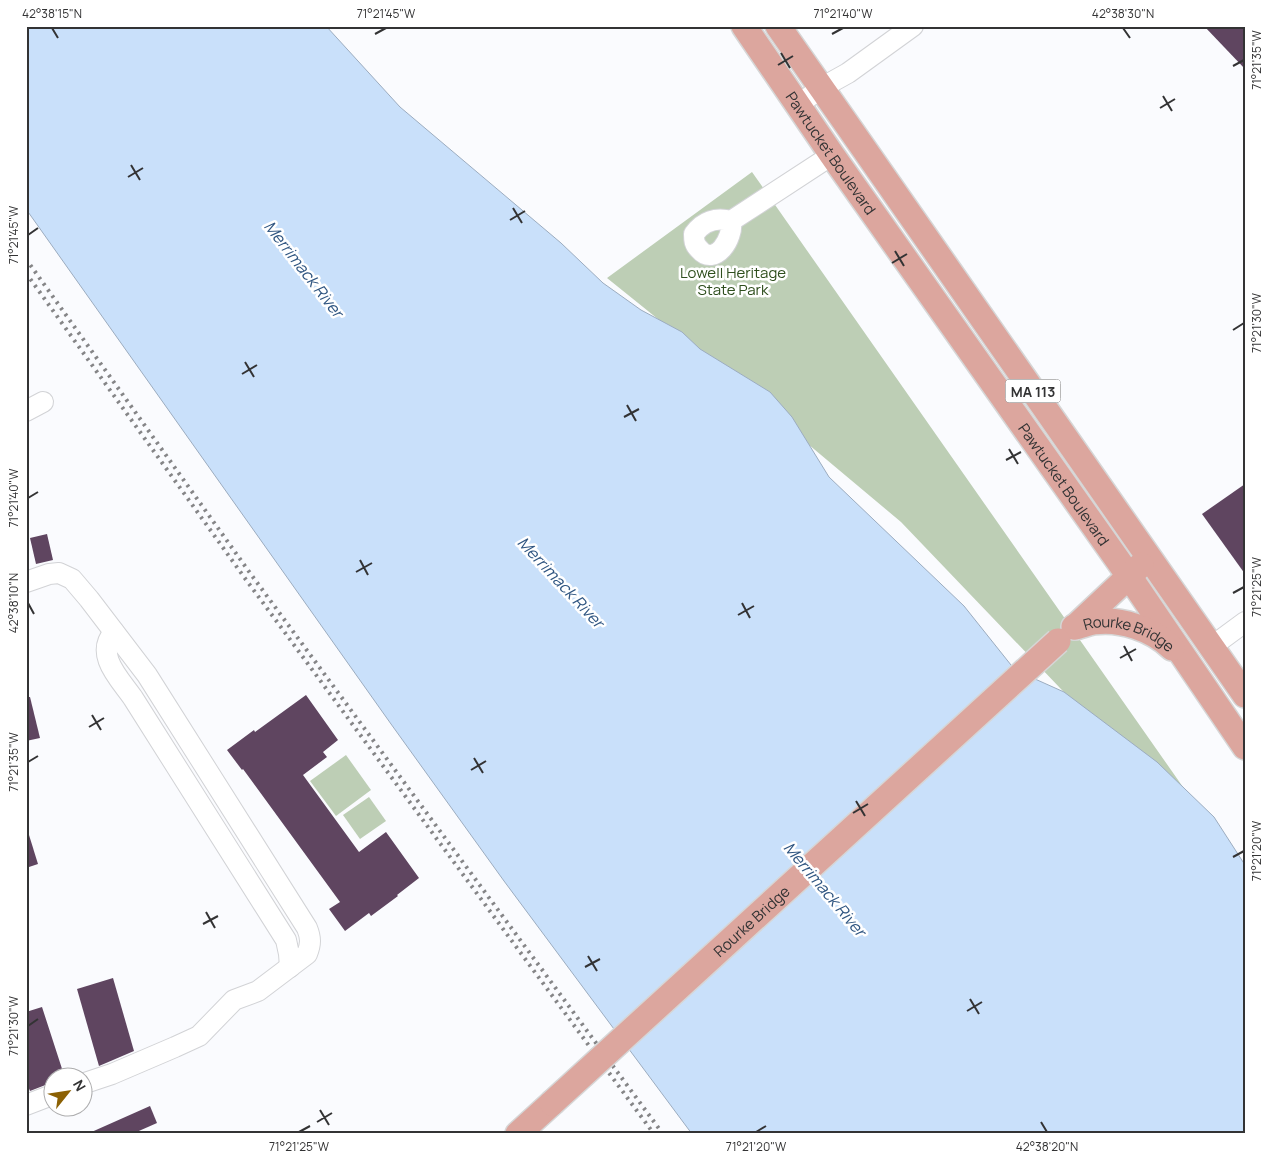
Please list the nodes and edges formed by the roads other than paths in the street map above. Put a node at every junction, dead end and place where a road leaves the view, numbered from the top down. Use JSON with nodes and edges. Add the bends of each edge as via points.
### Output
{"nodes":[{"id":1,"x":744,"y":26,"type":"edge"},
{"id":2,"x":778,"y":26,"type":"edge"},
{"id":3,"x":913,"y":26,"type":"edge"},
{"id":4,"x":821,"y":88,"type":"junction"},
{"id":5,"x":798,"y":105,"type":"junction"},
{"id":6,"x":832,"y":154,"type":"junction"},
{"id":7,"x":731,"y":221,"type":"dead end"},
{"id":8,"x":1149,"y":557,"type":"junction"},
{"id":9,"x":1129,"y":576,"type":"junction"},
{"id":10,"x":26,"y":582,"type":"edge"},
{"id":11,"x":1245,"y":622,"type":"edge"},
{"id":12,"x":1066,"y":634,"type":"junction"},
{"id":13,"x":1211,"y":647,"type":"junction"},
{"id":14,"x":1198,"y":678,"type":"junction"},
{"id":15,"x":1245,"y":695,"type":"edge"},
{"id":16,"x":1245,"y":747,"type":"edge"},
{"id":17,"x":92,"y":1081,"type":"edge"},
{"id":18,"x":42,"y":1099,"type":"edge"},
{"id":19,"x":26,"y":1105,"type":"edge"},
{"id":20,"x":518,"y":1134,"type":"edge"}],
"edges":[{"from":1,"to":5,"type":"main road","name":"Pawtucket Boulevard","number":"MA 113"},
{"from":2,"to":4,"type":"main road","name":"Pawtucket Boulevard","number":"MA 113"},
{"from":3,"to":4,"type":"street","via":[[848,73]]},
{"from":4,"to":5,"type":"street"},
{"from":4,"to":8,"type":"main road","name":"Pawtucket Boulevard","number":"MA 113"},
{"from":5,"to":6,"type":"main road","name":"Pawtucket Boulevard","number":"MA 113"},
{"from":6,"to":7,"type":"street"},
{"from":6,"to":9,"type":"main road","name":"Pawtucket Boulevard","number":"MA 113"},
{"from":8,"to":9,"type":"main road","name":"Rourke Bridge"},
{"from":8,"to":13,"type":"main road","name":"Pawtucket Boulevard","number":"MA 113"},
{"from":9,"to":12,"type":"main road","name":"Rourke Bridge"},
{"from":9,"to":14,"type":"main road","name":"Pawtucket Boulevard","number":"MA 113"},
{"from":10,"to":17,"type":"street","via":[[59,574],[72,579],[89,599],[147,676],[310,936],[307,954],[258,991],[234,1000],[199,1036]]},
{"from":11,"to":13,"type":"street"},
{"from":12,"to":14,"type":"main road","name":"Rourke Bridge","via":[[1093,622],[1108,621],[1132,626],[1154,634],[1168,644]]},
{"from":12,"to":20,"type":"main road","name":"Rourke Bridge","bridge":true},
{"from":13,"to":15,"type":"main road","name":"Pawtucket Boulevard","number":"MA 113"},
{"from":14,"to":16,"type":"main road","name":"Pawtucket Boulevard","number":"MA 113"},
{"from":18,"to":19,"type":"street"}]}
